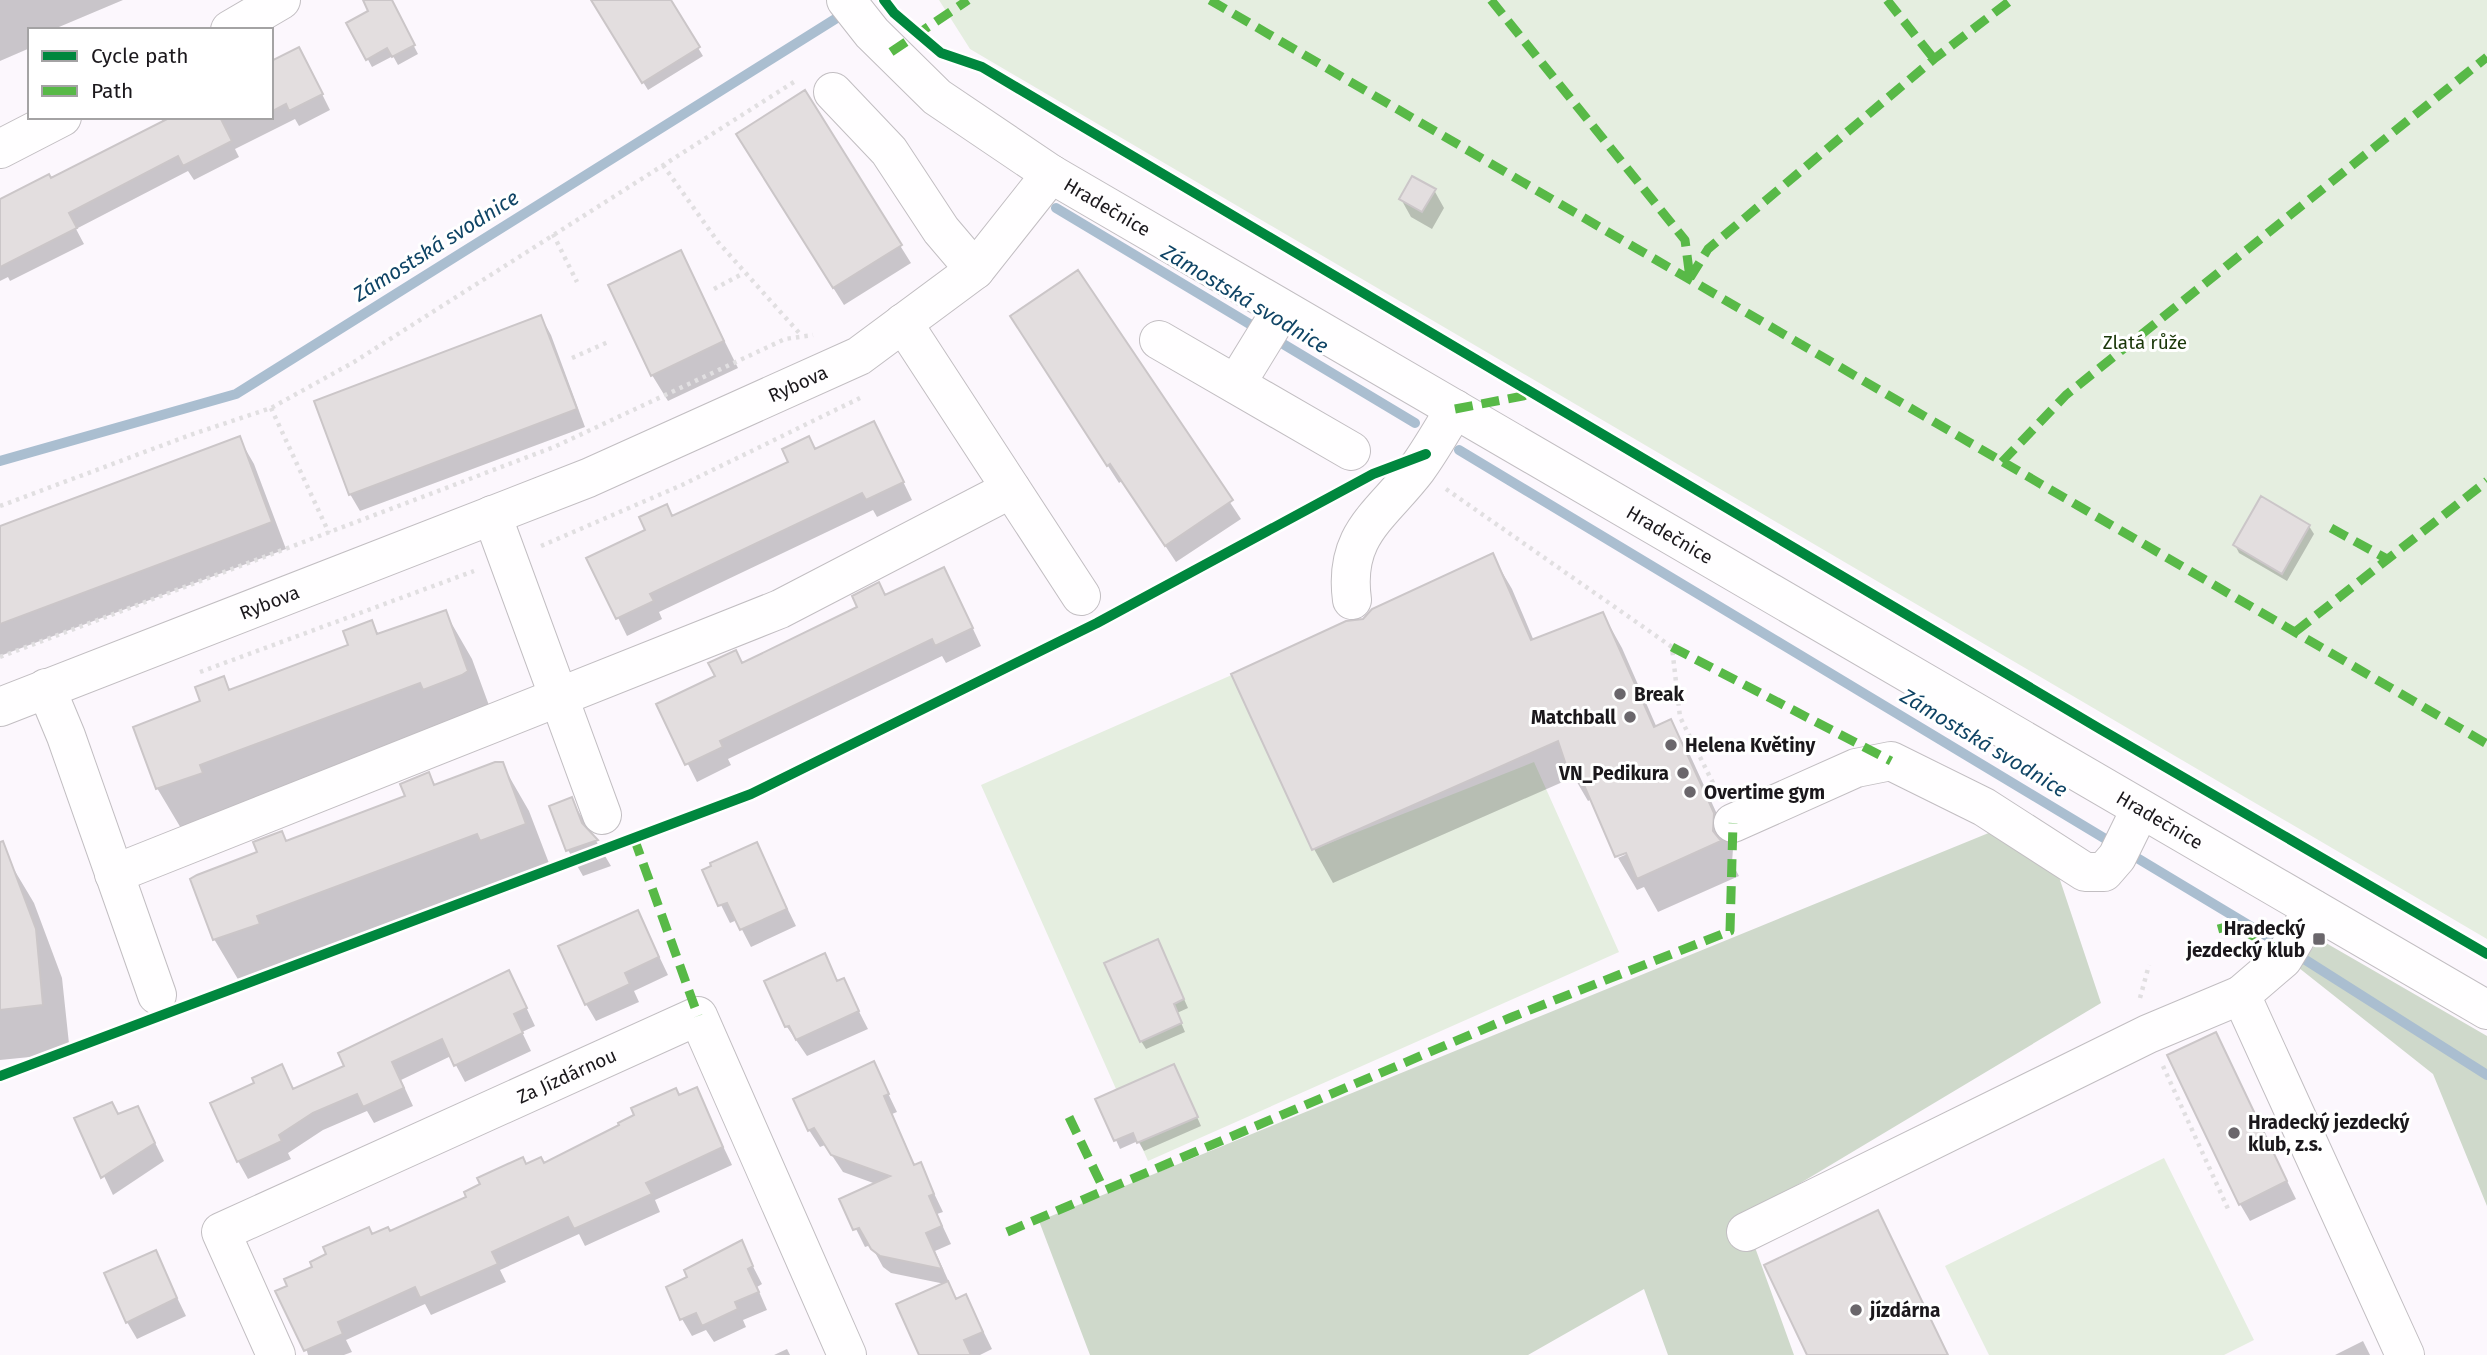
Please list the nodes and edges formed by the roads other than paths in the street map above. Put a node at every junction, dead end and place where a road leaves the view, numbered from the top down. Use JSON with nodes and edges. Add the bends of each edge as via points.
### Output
{"nodes":[{"id":1,"x":281,"y":0,"type":"edge"},
{"id":2,"x":846,"y":0,"type":"edge"},
{"id":3,"x":233,"y":28,"type":"edge"},
{"id":4,"x":821,"y":83,"type":"road end"},
{"id":5,"x":58,"y":119,"type":"edge"},
{"id":6,"x":0,"y":149,"type":"edge"},
{"id":7,"x":1051,"y":174,"type":"junction"},
{"id":8,"x":975,"y":270,"type":"junction"},
{"id":9,"x":1282,"y":309,"type":"junction"},
{"id":10,"x":903,"y":323,"type":"junction"},
{"id":11,"x":1160,"y":340,"type":"dead end"},
{"id":12,"x":1236,"y":384,"type":"junction"},
{"id":13,"x":1455,"y":409,"type":"junction"},
{"id":14,"x":1351,"y":451,"type":"dead end"},
{"id":15,"x":1011,"y":489,"type":"junction"},
{"id":16,"x":492,"y":515,"type":"junction"},
{"id":17,"x":1082,"y":596,"type":"dead end"},
{"id":18,"x":1352,"y":600,"type":"dead end"},
{"id":19,"x":46,"y":688,"type":"junction"},
{"id":20,"x":559,"y":698,"type":"junction"},
{"id":21,"x":0,"y":707,"type":"edge"},
{"id":22,"x":2140,"y":810,"type":"junction"},
{"id":23,"x":602,"y":815,"type":"dead end"},
{"id":24,"x":1733,"y":823,"type":"road end"},
{"id":25,"x":114,"y":874,"type":"junction"},
{"id":26,"x":2313,"y":909,"type":"junction"},
{"id":27,"x":158,"y":995,"type":"dead end"},
{"id":28,"x":2241,"y":995,"type":"junction"},
{"id":29,"x":2487,"y":1010,"type":"edge"},
{"id":30,"x":1746,"y":1232,"type":"dead end"},
{"id":31,"x":276,"y":1355,"type":"edge"},
{"id":32,"x":847,"y":1355,"type":"edge"},
{"id":33,"x":2405,"y":1355,"type":"edge"}],
"edges":[{"from":1,"to":3,"type":"street"},
{"from":2,"to":7,"type":"street","name":"Hradečnice","via":[[872,33],[937,97]]},
{"from":4,"to":8,"type":"street","via":[[889,150],[941,230]]},
{"from":5,"to":6,"type":"street"},
{"from":7,"to":8,"type":"street","name":"Rybova"},
{"from":7,"to":9,"type":"street","name":"Hradečnice"},
{"from":8,"to":10,"type":"street","name":"Rybova"},
{"from":9,"to":12,"type":"street"},
{"from":9,"to":13,"type":"street","name":"Hradečnice"},
{"from":10,"to":15,"type":"street"},
{"from":10,"to":16,"type":"street","name":"Rybova","via":[[859,356],[588,478]]},
{"from":11,"to":12,"type":"street"},
{"from":12,"to":14,"type":"street"},
{"from":13,"to":18,"type":"street","via":[[1417,468],[1361,536],[1352,556]]},
{"from":13,"to":22,"type":"street","name":"Hradečnice"},
{"from":15,"to":17,"type":"street"},
{"from":15,"to":20,"type":"street","via":[[780,608]]},
{"from":16,"to":19,"type":"street","name":"Rybova"},
{"from":16,"to":20,"type":"street"},
{"from":19,"to":21,"type":"street","name":"Rybova"},
{"from":19,"to":25,"type":"street"},
{"from":20,"to":23,"type":"street"},
{"from":20,"to":25,"type":"street"},
{"from":22,"to":24,"type":"street","via":[[2117,857],[2104,872],[2085,872],[1984,807],[1891,761],[1856,768]]},
{"from":22,"to":26,"type":"street","name":"Hradečnice"},
{"from":25,"to":27,"type":"street"},
{"from":26,"to":28,"type":"street","via":[[2283,959]]},
{"from":26,"to":29,"type":"street","name":"Hradečnice"},
{"from":28,"to":30,"type":"street","via":[[2148,1034]]},
{"from":28,"to":33,"type":"street"},
{"from":31,"to":32,"type":"street","name":"Za Jízdárnou","via":[[221,1232],[698,1016]]}]}
